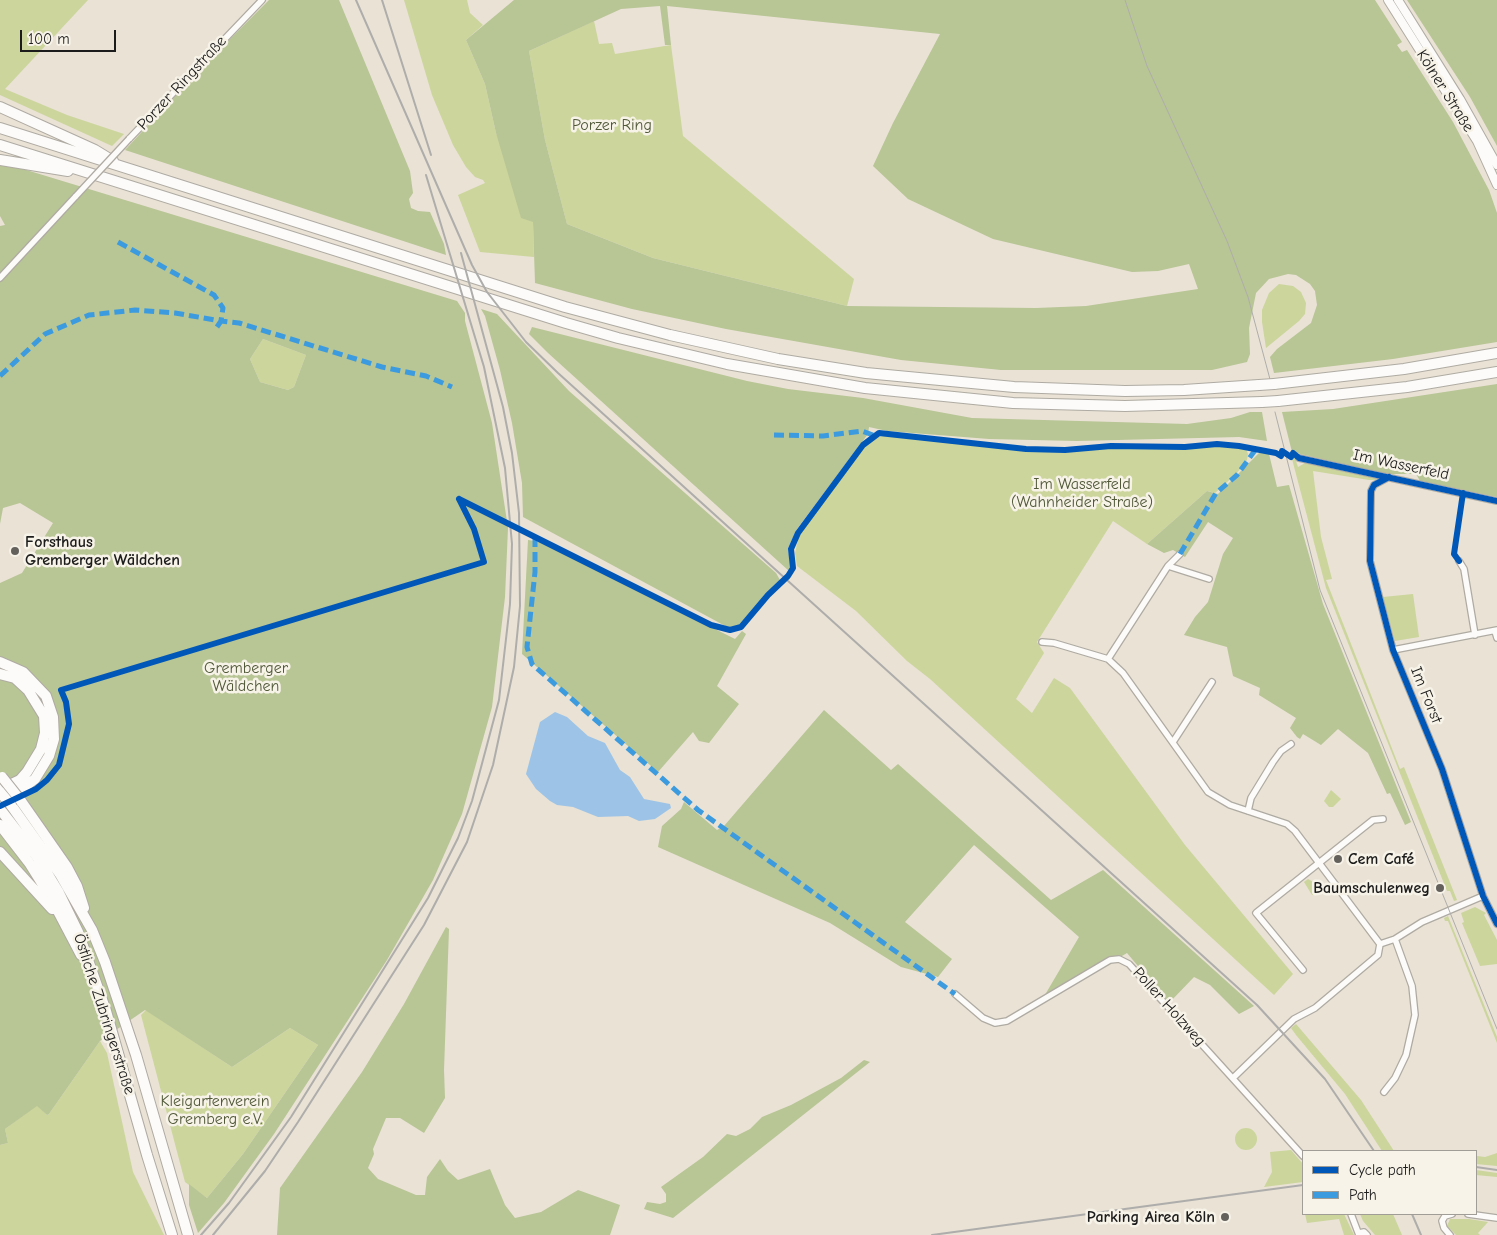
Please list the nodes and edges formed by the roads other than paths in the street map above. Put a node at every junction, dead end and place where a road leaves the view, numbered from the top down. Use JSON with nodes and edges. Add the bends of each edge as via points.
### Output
{"nodes":[{"id":1,"x":262,"y":0,"type":"edge"},
{"id":2,"x":1388,"y":0,"type":"edge"},
{"id":3,"x":1398,"y":0,"type":"edge"},
{"id":4,"x":0,"y":107,"type":"edge"},
{"id":5,"x":0,"y":128,"type":"edge"},
{"id":6,"x":0,"y":145,"type":"edge"},
{"id":7,"x":0,"y":160,"type":"edge"},
{"id":8,"x":1497,"y":165,"type":"edge"},
{"id":9,"x":124,"y":168,"type":"junction"},
{"id":10,"x":89,"y":173,"type":"junction"},
{"id":11,"x":1497,"y":185,"type":"edge"},
{"id":12,"x":0,"y":278,"type":"edge"},
{"id":13,"x":1497,"y":353,"type":"edge"},
{"id":14,"x":1497,"y":372,"type":"edge"},
{"id":15,"x":1299,"y":458,"type":"dead end"},
{"id":16,"x":1389,"y":477,"type":"junction"},
{"id":17,"x":1497,"y":500,"type":"edge"},
{"id":18,"x":1180,"y":554,"type":"dead end"},
{"id":19,"x":1459,"y":561,"type":"dead end"},
{"id":20,"x":1168,"y":566,"type":"junction"},
{"id":21,"x":1209,"y":578,"type":"dead end"},
{"id":22,"x":1496,"y":631,"type":"edge"},
{"id":23,"x":1475,"y":635,"type":"junction"},
{"id":24,"x":1497,"y":638,"type":"edge"},
{"id":25,"x":1042,"y":642,"type":"dead end"},
{"id":26,"x":1393,"y":650,"type":"junction"},
{"id":27,"x":1108,"y":659,"type":"junction"},
{"id":28,"x":0,"y":662,"type":"edge"},
{"id":29,"x":0,"y":674,"type":"edge"},
{"id":30,"x":1212,"y":682,"type":"dead end"},
{"id":31,"x":1173,"y":742,"type":"junction"},
{"id":32,"x":1291,"y":744,"type":"dead end"},
{"id":33,"x":1,"y":776,"type":"edge"},
{"id":34,"x":0,"y":790,"type":"edge"},
{"id":35,"x":0,"y":800,"type":"edge"},
{"id":36,"x":16,"y":803,"type":"junction"},
{"id":37,"x":0,"y":809,"type":"edge"},
{"id":38,"x":1248,"y":811,"type":"junction"},
{"id":39,"x":1384,"y":819,"type":"dead end"},
{"id":40,"x":0,"y":825,"type":"edge"},
{"id":41,"x":0,"y":852,"type":"edge"},
{"id":42,"x":1318,"y":862,"type":"junction"},
{"id":43,"x":1483,"y":896,"type":"junction"},
{"id":44,"x":62,"y":918,"type":"junction"},
{"id":45,"x":1497,"y":924,"type":"edge"},
{"id":46,"x":1395,"y":939,"type":"junction"},
{"id":47,"x":1380,"y":944,"type":"junction"},
{"id":48,"x":1303,"y":970,"type":"dead end"},
{"id":49,"x":96,"y":983,"type":"junction"},
{"id":50,"x":955,"y":994,"type":"dead end"},
{"id":51,"x":1233,"y":1078,"type":"junction"},
{"id":52,"x":1384,"y":1092,"type":"dead end"},
{"id":53,"x":1302,"y":1155,"type":"edge"},
{"id":54,"x":1351,"y":1215,"type":"edge"},
{"id":55,"x":1448,"y":1215,"type":"edge"},
{"id":56,"x":1475,"y":1215,"type":"edge"},
{"id":57,"x":1497,"y":1218,"type":"edge"},
{"id":58,"x":1359,"y":1234,"type":"edge"},
{"id":59,"x":172,"y":1235,"type":"edge"},
{"id":60,"x":188,"y":1235,"type":"edge"},
{"id":61,"x":1367,"y":1235,"type":"edge"},
{"id":62,"x":1450,"y":1235,"type":"edge"}],
"edges":[{"from":1,"to":12,"type":"street","name":"Porzer Ringstraße","bridge":true},
{"from":2,"to":11,"type":"main road","name":"Kölner Straße","via":[[1472,134]]},
{"from":3,"to":8,"type":"main road","name":"Kölner Straße"},
{"from":4,"to":9,"type":"highway","via":[[95,150]]},
{"from":5,"to":9,"type":"highway"},
{"from":6,"to":10,"type":"highway"},
{"from":7,"to":10,"type":"highway"},
{"from":9,"to":13,"type":"highway","bridge":true,"via":[[565,307],[778,359],[866,373],[1014,387],[1145,390],[1274,384],[1404,369]]},
{"from":10,"to":14,"type":"highway","bridge":true,"via":[[566,324],[668,351],[775,374],[865,388],[1013,403],[1125,406],[1278,401],[1407,387]]},
{"from":15,"to":16,"type":"street","name":"Im Wasserfeld"},
{"from":16,"to":17,"type":"street","name":"Im Wasserfeld"},
{"from":16,"to":26,"type":"street","name":"Im Forst","via":[[1374,485],[1371,492],[1368,545]]},
{"from":18,"to":20,"type":"street"},
{"from":19,"to":23,"type":"street","via":[[1466,578]]},
{"from":20,"to":21,"type":"street"},
{"from":20,"to":27,"type":"street"},
{"from":22,"to":23,"type":"street"},
{"from":22,"to":24,"type":"street"},
{"from":23,"to":26,"type":"street"},
{"from":25,"to":27,"type":"street"},
{"from":26,"to":43,"type":"street","name":"Im Forst","via":[[1453,798]]},
{"from":27,"to":31,"type":"street","via":[[1123,673]]},
{"from":28,"to":35,"type":"highway","via":[[24,672],[46,696],[53,716],[54,739],[49,756],[35,779],[12,796]]},
{"from":29,"to":34,"type":"highway","via":[[15,678],[28,690],[44,716],[45,733],[41,749],[27,772],[20,780]]},
{"from":30,"to":31,"type":"street"},
{"from":31,"to":38,"type":"street","via":[[1208,792],[1230,806]]},
{"from":32,"to":38,"type":"street","via":[[1273,762],[1251,798]]},
{"from":33,"to":36,"type":"highway","bridge":true},
{"from":34,"to":36,"type":"highway","bridge":true},
{"from":36,"to":60,"type":"highway","name":"Östliche Zubringerstraße","via":[[67,867],[77,886],[121,1006]]},
{"from":37,"to":49,"type":"highway","name":"Östliche Zubringerstraße","via":[[38,858],[58,891],[78,932]]},
{"from":38,"to":42,"type":"street","via":[[1287,824]]},
{"from":39,"to":42,"type":"street","via":[[1373,820]]},
{"from":40,"to":44,"type":"highway","via":[[30,864]]},
{"from":41,"to":44,"type":"highway"},
{"from":42,"to":47,"type":"street"},
{"from":42,"to":48,"type":"street","via":[[1256,913]]},
{"from":43,"to":45,"type":"street","name":"Im Forst"},
{"from":43,"to":46,"type":"street","via":[[1422,922]]},
{"from":44,"to":49,"type":"highway"},
{"from":46,"to":47,"type":"street"},
{"from":46,"to":52,"type":"street","via":[[1412,986],[1414,1022],[1406,1055]]},
{"from":47,"to":51,"type":"street","via":[[1378,955],[1316,1008],[1294,1019]]},
{"from":49,"to":59,"type":"highway","name":"Östliche Zubringerstraße"},
{"from":50,"to":51,"type":"street","name":"Poller Holzweg","via":[[983,1018],[995,1023],[1007,1021],[1110,960],[1118,959],[1129,964]]},
{"from":51,"to":53,"type":"street","name":"Poller Holzweg"},
{"from":54,"to":58,"type":"street"},
{"from":55,"to":62,"type":"street","via":[[1442,1221]]},
{"from":56,"to":57,"type":"street"},
{"from":58,"to":61,"type":"street","via":[[1364,1232]]}]}
